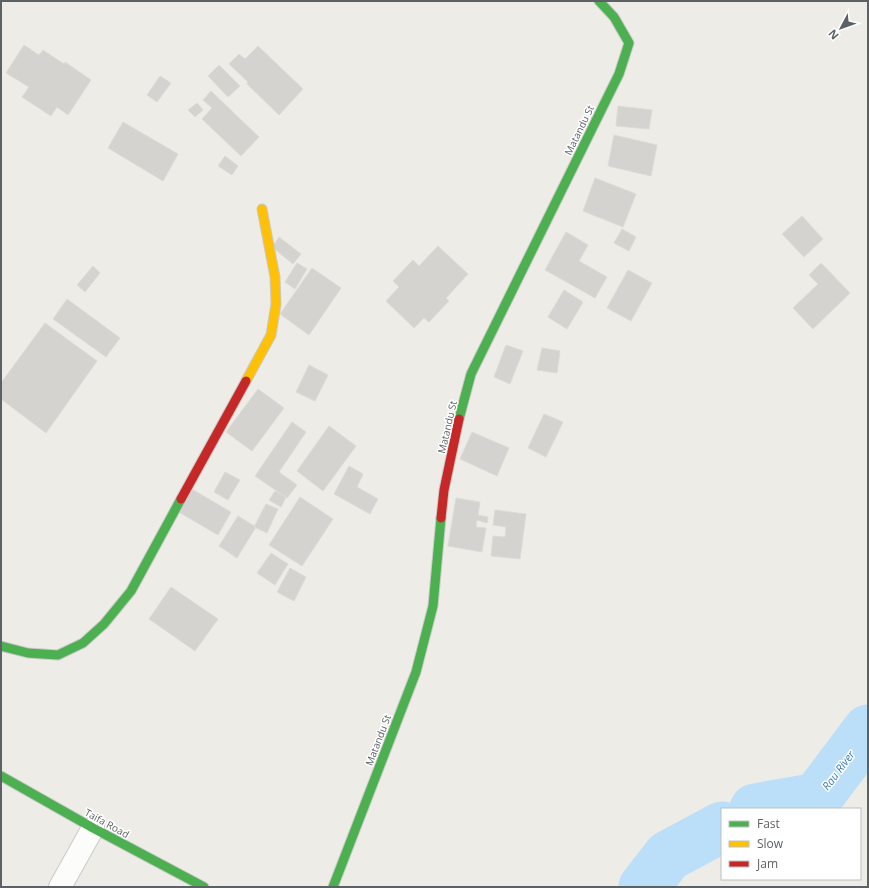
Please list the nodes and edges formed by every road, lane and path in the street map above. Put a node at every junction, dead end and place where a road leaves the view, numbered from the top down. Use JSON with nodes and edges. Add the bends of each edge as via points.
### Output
{"nodes":[{"id":1,"x":599,"y":1,"type":"edge"},
{"id":2,"x":262,"y":209,"type":"dead end"},
{"id":3,"x":1,"y":646,"type":"edge"},
{"id":4,"x":1,"y":776,"type":"edge"},
{"id":5,"x":93,"y":828,"type":"junction"},
{"id":6,"x":60,"y":887,"type":"edge"},
{"id":7,"x":204,"y":887,"type":"edge"},
{"id":8,"x":333,"y":887,"type":"edge"}],
"edges":[{"from":1,"to":8,"type":"main road","name":"Matandu St","via":[[614,17],[629,43],[618,74],[471,374],[444,490],[433,606],[416,672]]},
{"from":2,"to":3,"type":"main road","via":[[276,277],[276,304],[271,335],[131,591],[104,624],[84,643],[58,655],[28,653]]},
{"from":4,"to":5,"type":"main road","name":"Taifa Road"},
{"from":5,"to":6,"type":"street"},
{"from":5,"to":7,"type":"main road","name":"Taifa Road"}]}
